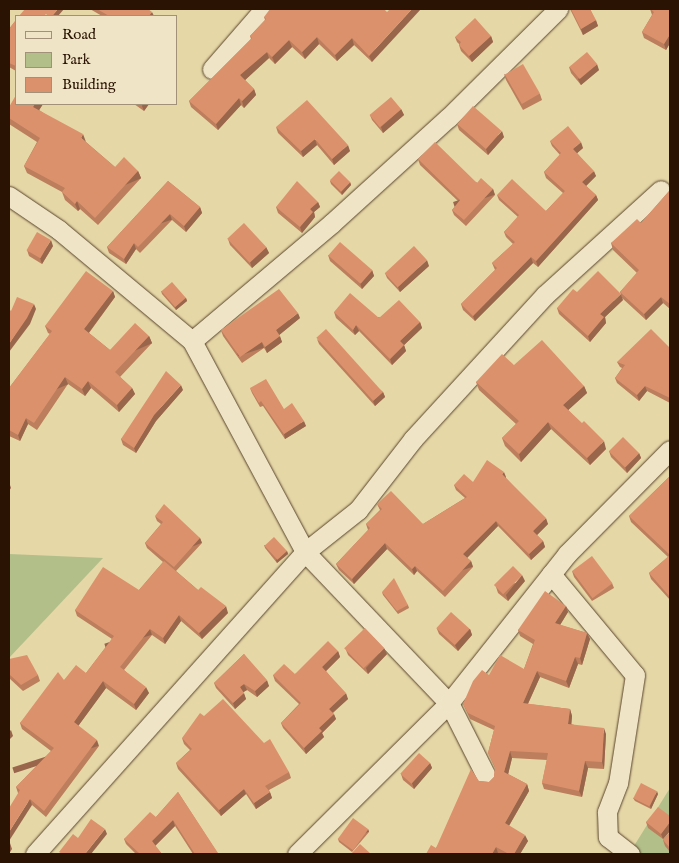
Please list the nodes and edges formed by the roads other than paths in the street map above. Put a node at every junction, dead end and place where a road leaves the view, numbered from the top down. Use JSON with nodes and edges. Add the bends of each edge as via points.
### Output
{"nodes":[{"id":1,"x":264,"y":9,"type":"edge"},
{"id":2,"x":558,"y":9,"type":"edge"},
{"id":3,"x":212,"y":69,"type":"dead end"},
{"id":4,"x":661,"y":190,"type":"dead end"},
{"id":5,"x":9,"y":196,"type":"edge"},
{"id":6,"x":192,"y":341,"type":"junction"},
{"id":7,"x":670,"y":450,"type":"edge"},
{"id":8,"x":305,"y":552,"type":"junction"},
{"id":9,"x":551,"y":574,"type":"junction"},
{"id":10,"x":449,"y":703,"type":"junction"},
{"id":11,"x":487,"y":778,"type":"dead end"},
{"id":12,"x":35,"y":854,"type":"edge"},
{"id":13,"x":297,"y":854,"type":"edge"},
{"id":14,"x":630,"y":854,"type":"edge"}],
"edges":[{"from":1,"to":3,"type":"street"},
{"from":2,"to":6,"type":"street","via":[[448,118],[332,223]]},
{"from":4,"to":8,"type":"street","via":[[545,295],[413,439],[358,510]]},
{"from":5,"to":6,"type":"street","via":[[59,230]]},
{"from":6,"to":8,"type":"street"},
{"from":7,"to":9,"type":"street"},
{"from":8,"to":10,"type":"street"},
{"from":8,"to":12,"type":"street"},
{"from":9,"to":10,"type":"street"},
{"from":9,"to":14,"type":"street","via":[[635,675],[618,783],[607,812],[608,837]]},
{"from":10,"to":11,"type":"street"},
{"from":10,"to":13,"type":"street"}]}
